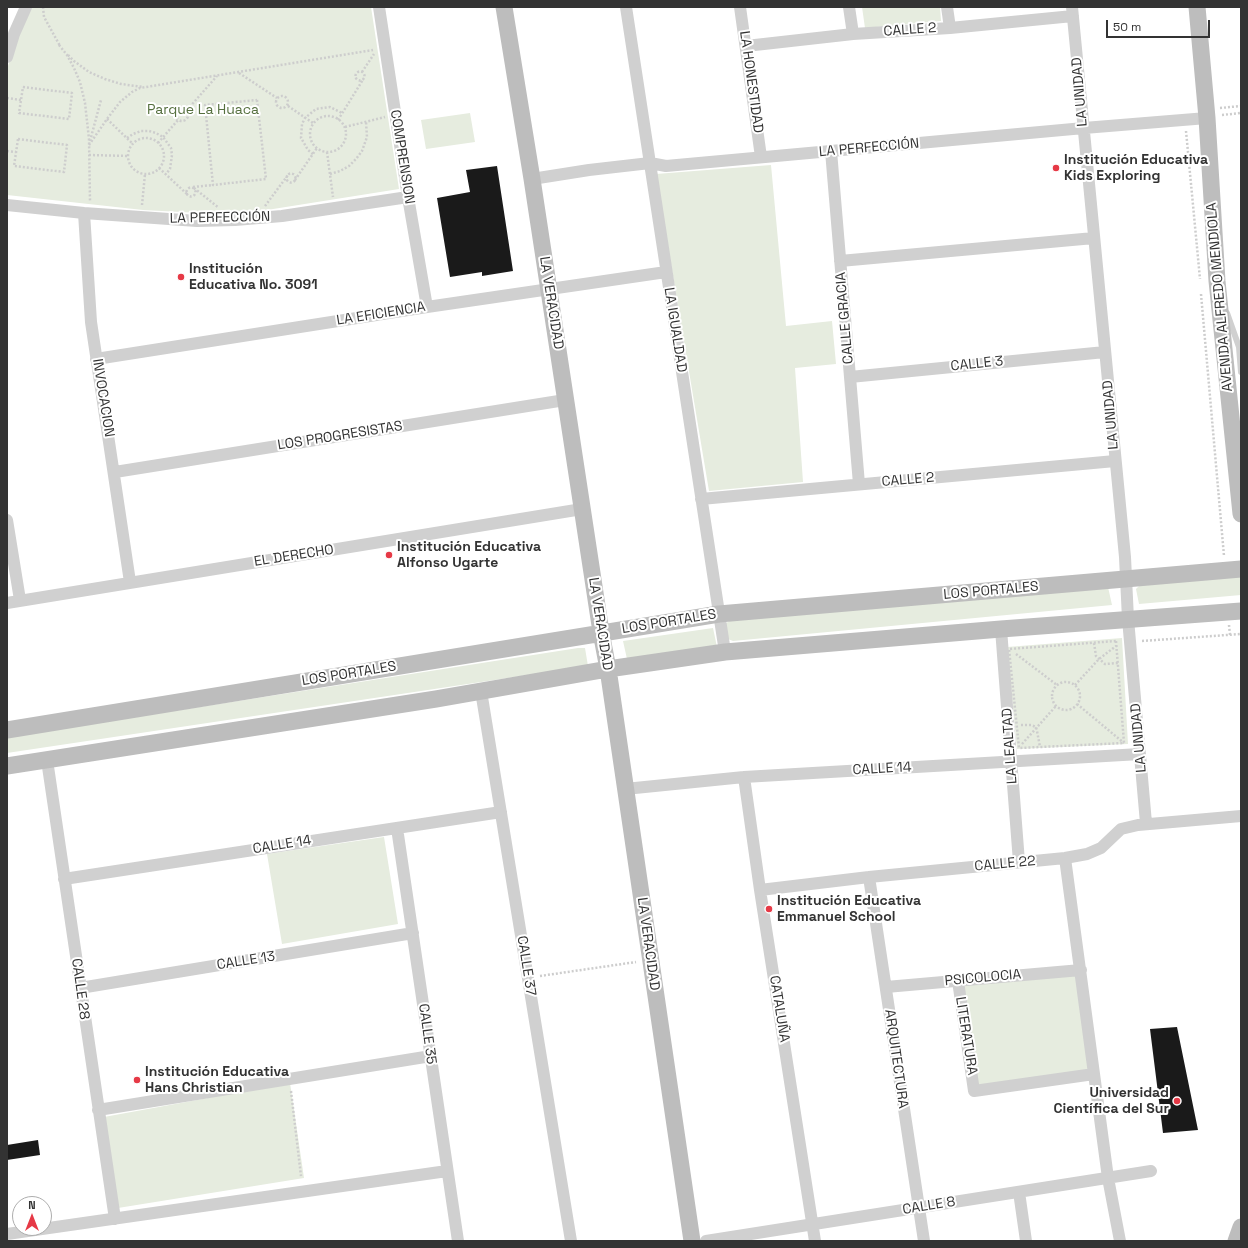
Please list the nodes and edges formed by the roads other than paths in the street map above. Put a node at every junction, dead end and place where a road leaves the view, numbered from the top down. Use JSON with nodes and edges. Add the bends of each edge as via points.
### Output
{"nodes":[{"id":1,"x":26,"y":7,"type":"edge"},
{"id":2,"x":379,"y":7,"type":"edge"},
{"id":3,"x":504,"y":7,"type":"edge"},
{"id":4,"x":626,"y":7,"type":"edge"},
{"id":5,"x":740,"y":7,"type":"edge"},
{"id":6,"x":849,"y":7,"type":"edge"},
{"id":7,"x":947,"y":7,"type":"edge"},
{"id":8,"x":1197,"y":7,"type":"edge"},
{"id":9,"x":1072,"y":12,"type":"edge"},
{"id":10,"x":950,"y":28,"type":"junction"},
{"id":11,"x":853,"y":34,"type":"junction"},
{"id":12,"x":746,"y":46,"type":"junction"},
{"id":13,"x":7,"y":57,"type":"edge"},
{"id":14,"x":1206,"y":114,"type":"junction"},
{"id":15,"x":1084,"y":128,"type":"junction"},
{"id":16,"x":831,"y":151,"type":"junction"},
{"id":17,"x":761,"y":157,"type":"junction"},
{"id":18,"x":650,"y":163,"type":"junction"},
{"id":19,"x":532,"y":179,"type":"junction"},
{"id":20,"x":408,"y":197,"type":"junction"},
{"id":21,"x":7,"y":205,"type":"edge"},
{"id":22,"x":84,"y":213,"type":"junction"},
{"id":23,"x":1094,"y":238,"type":"junction"},
{"id":24,"x":840,"y":261,"type":"junction"},
{"id":25,"x":666,"y":272,"type":"junction"},
{"id":26,"x":1208,"y":280,"type":"junction"},
{"id":27,"x":548,"y":288,"type":"junction"},
{"id":28,"x":427,"y":307,"type":"junction"},
{"id":29,"x":1105,"y":352,"type":"junction"},
{"id":30,"x":96,"y":359,"type":"junction"},
{"id":31,"x":1241,"y":372,"type":"edge"},
{"id":32,"x":850,"y":377,"type":"junction"},
{"id":33,"x":565,"y":400,"type":"junction"},
{"id":34,"x":1115,"y":461,"type":"junction"},
{"id":35,"x":115,"y":472,"type":"junction"},
{"id":36,"x":859,"y":484,"type":"junction"},
{"id":37,"x":701,"y":500,"type":"junction"},
{"id":38,"x":582,"y":509,"type":"junction"},
{"id":39,"x":1241,"y":514,"type":"edge"},
{"id":40,"x":7,"y":520,"type":"edge"},
{"id":41,"x":1241,"y":569,"type":"edge"},
{"id":42,"x":1126,"y":580,"type":"junction"},
{"id":43,"x":130,"y":582,"type":"junction"},
{"id":44,"x":20,"y":600,"type":"junction"},
{"id":45,"x":7,"y":603,"type":"edge"},
{"id":46,"x":1241,"y":611,"type":"edge"},
{"id":47,"x":719,"y":614,"type":"junction"},
{"id":48,"x":1128,"y":619,"type":"junction"},
{"id":49,"x":1001,"y":629,"type":"junction"},
{"id":50,"x":601,"y":632,"type":"junction"},
{"id":51,"x":725,"y":652,"type":"junction"},
{"id":52,"x":608,"y":669,"type":"junction"},
{"id":53,"x":481,"y":691,"type":"junction"},
{"id":54,"x":7,"y":730,"type":"edge"},
{"id":55,"x":1140,"y":754,"type":"junction"},
{"id":56,"x":47,"y":760,"type":"junction"},
{"id":57,"x":1011,"y":762,"type":"junction"},
{"id":58,"x":7,"y":766,"type":"edge"},
{"id":59,"x":744,"y":777,"type":"junction"},
{"id":60,"x":625,"y":789,"type":"junction"},
{"id":61,"x":501,"y":812,"type":"junction"},
{"id":62,"x":1241,"y":816,"type":"edge"},
{"id":63,"x":1146,"y":823,"type":"junction"},
{"id":64,"x":397,"y":828,"type":"junction"},
{"id":65,"x":1065,"y":858,"type":"junction"},
{"id":66,"x":1019,"y":862,"type":"junction"},
{"id":67,"x":869,"y":877,"type":"junction"},
{"id":68,"x":64,"y":878,"type":"junction"},
{"id":69,"x":760,"y":890,"type":"junction"},
{"id":70,"x":413,"y":933,"type":"junction"},
{"id":71,"x":1081,"y":970,"type":"junction"},
{"id":72,"x":958,"y":981,"type":"junction"},
{"id":73,"x":886,"y":987,"type":"junction"},
{"id":74,"x":80,"y":988,"type":"junction"},
{"id":75,"x":431,"y":1056,"type":"junction"},
{"id":76,"x":1094,"y":1074,"type":"junction"},
{"id":77,"x":98,"y":1110,"type":"junction"},
{"id":78,"x":447,"y":1171,"type":"junction"},
{"id":79,"x":1151,"y":1171,"type":"dead end"},
{"id":80,"x":1108,"y":1178,"type":"junction"},
{"id":81,"x":1019,"y":1192,"type":"junction"},
{"id":82,"x":918,"y":1208,"type":"junction"},
{"id":83,"x":115,"y":1219,"type":"junction"},
{"id":84,"x":812,"y":1224,"type":"junction"},
{"id":85,"x":1241,"y":1228,"type":"edge"},
{"id":86,"x":7,"y":1234,"type":"edge"},
{"id":87,"x":458,"y":1241,"type":"edge"},
{"id":88,"x":571,"y":1241,"type":"edge"},
{"id":89,"x":692,"y":1241,"type":"edge"},
{"id":90,"x":706,"y":1241,"type":"edge"},
{"id":91,"x":815,"y":1241,"type":"edge"},
{"id":92,"x":924,"y":1241,"type":"edge"},
{"id":93,"x":1026,"y":1241,"type":"edge"},
{"id":94,"x":1120,"y":1241,"type":"edge"},
{"id":95,"x":1236,"y":1241,"type":"edge"}],
"edges":[{"from":1,"to":13,"type":"street"},
{"from":2,"to":20,"type":"street","name":"COMPRENSION"},
{"from":3,"to":19,"type":"street","name":"LA VERACIDAD"},
{"from":4,"to":18,"type":"street","name":"LA IGUALDAD"},
{"from":5,"to":12,"type":"street","name":"LA HONESTIDAD"},
{"from":6,"to":11,"type":"street"},
{"from":7,"to":10,"type":"street"},
{"from":8,"to":14,"type":"street","name":"AVENIDA ALFREDO MENDIOLA"},
{"from":9,"to":10,"type":"street","name":"CALLE 2"},
{"from":9,"to":15,"type":"street","name":"LA UNIDAD"},
{"from":10,"to":11,"type":"street","name":"CALLE 2"},
{"from":11,"to":12,"type":"street","name":"CALLE 2"},
{"from":12,"to":17,"type":"street","name":"LA HONESTIDAD"},
{"from":14,"to":15,"type":"street","name":"LA PERFECCIÓN","via":[[1185,120]]},
{"from":14,"to":26,"type":"street","name":"AVENIDA ALFREDO MENDIOLA"},
{"from":15,"to":16,"type":"street","name":"LA PERFECCIÓN"},
{"from":15,"to":23,"type":"street","name":"LA UNIDAD"},
{"from":16,"to":17,"type":"street","name":"LA PERFECCIÓN"},
{"from":16,"to":24,"type":"street","name":"CALLE GRACIA"},
{"from":17,"to":18,"type":"street","name":"LA PERFECCIÓN","via":[[666,166]]},
{"from":18,"to":19,"type":"street","name":"LA PERFECCIÓN"},
{"from":18,"to":25,"type":"street","name":"LA IGUALDAD"},
{"from":19,"to":27,"type":"street","name":"LA VERACIDAD"},
{"from":20,"to":22,"type":"street","name":"LA PERFECCIÓN","via":[[282,216],[235,220],[197,221]]},
{"from":20,"to":28,"type":"street","name":"COMPRENSION"},
{"from":21,"to":22,"type":"street","name":"LA PERFECCIÓN"},
{"from":22,"to":30,"type":"street","name":"INVOCACION"},
{"from":23,"to":24,"type":"street"},
{"from":23,"to":29,"type":"street","name":"LA UNIDAD"},
{"from":24,"to":32,"type":"street","name":"CALLE GRACIA"},
{"from":25,"to":27,"type":"street","name":"LA EFICIENCIA"},
{"from":25,"to":37,"type":"street","name":"LA IGUALDAD"},
{"from":26,"to":31,"type":"lane","via":[[1239,347]]},
{"from":26,"to":39,"type":"street","name":"AVENIDA ALFREDO MENDIOLA"},
{"from":27,"to":28,"type":"street","name":"LA EFICIENCIA"},
{"from":27,"to":33,"type":"street","name":"LA VERACIDAD"},
{"from":28,"to":30,"type":"street","name":"LA EFICIENCIA"},
{"from":29,"to":32,"type":"street","name":"CALLE 3"},
{"from":29,"to":34,"type":"street","name":"LA UNIDAD"},
{"from":30,"to":35,"type":"street","name":"INVOCACION"},
{"from":32,"to":36,"type":"street","name":"CALLE GRACIA"},
{"from":33,"to":35,"type":"street","name":"LOS PROGRESISTAS"},
{"from":33,"to":38,"type":"street","name":"LA VERACIDAD"},
{"from":34,"to":36,"type":"street","name":"CALLE 2"},
{"from":34,"to":42,"type":"street","name":"LA UNIDAD"},
{"from":35,"to":43,"type":"street","name":"INVOCACION"},
{"from":36,"to":37,"type":"street","name":"CALLE 2"},
{"from":37,"to":47,"type":"street","name":"LA IGUALDAD"},
{"from":38,"to":43,"type":"street","name":"EL DERECHO"},
{"from":38,"to":50,"type":"street","name":"LA VERACIDAD"},
{"from":40,"to":44,"type":"street"},
{"from":41,"to":42,"type":"street","name":"LOS PORTALES"},
{"from":42,"to":47,"type":"street","name":"LOS PORTALES"},
{"from":42,"to":48,"type":"street","name":"LA UNIDAD"},
{"from":43,"to":44,"type":"street","name":"EL DERECHO"},
{"from":44,"to":45,"type":"street","name":"EL DERECHO"},
{"from":46,"to":48,"type":"street"},
{"from":47,"to":50,"type":"street","name":"LOS PORTALES"},
{"from":47,"to":51,"type":"street","name":"LA IGUALDAD"},
{"from":48,"to":49,"type":"street"},
{"from":48,"to":55,"type":"street","name":"LA UNIDAD"},
{"from":49,"to":51,"type":"street"},
{"from":49,"to":57,"type":"street","name":"LA LEALTAD"},
{"from":50,"to":52,"type":"street","name":"LA VERACIDAD"},
{"from":50,"to":54,"type":"street","name":"LOS PORTALES"},
{"from":51,"to":52,"type":"street"},
{"from":52,"to":53,"type":"street"},
{"from":52,"to":60,"type":"street","name":"LA VERACIDAD"},
{"from":53,"to":56,"type":"street"},
{"from":53,"to":61,"type":"street","name":"CALLE 37"},
{"from":55,"to":57,"type":"street","name":"CALLE 14"},
{"from":55,"to":63,"type":"street","name":"LA UNIDAD"},
{"from":56,"to":58,"type":"street"},
{"from":56,"to":68,"type":"street","name":"CALLE 28"},
{"from":57,"to":59,"type":"street","name":"CALLE 14"},
{"from":57,"to":66,"type":"street","name":"LA LEALTAD"},
{"from":59,"to":60,"type":"street","name":"CALLE 14"},
{"from":59,"to":69,"type":"street","name":"CATALUÑA"},
{"from":60,"to":89,"type":"street","name":"LA VERACIDAD"},
{"from":61,"to":64,"type":"street","name":"CALLE 14"},
{"from":61,"to":88,"type":"street","name":"CALLE 37"},
{"from":62,"to":63,"type":"street","name":"CALLE 22"},
{"from":63,"to":65,"type":"street","name":"CALLE 22","via":[[1121,829],[1101,848],[1087,854]]},
{"from":64,"to":68,"type":"street","name":"CALLE 14"},
{"from":64,"to":70,"type":"street","name":"CALLE 35"},
{"from":65,"to":66,"type":"street","name":"CALLE 22"},
{"from":65,"to":71,"type":"street"},
{"from":66,"to":67,"type":"street","name":"CALLE 22"},
{"from":67,"to":69,"type":"street","name":"CALLE 22"},
{"from":67,"to":73,"type":"street","name":"ARQUITECTURA"},
{"from":68,"to":74,"type":"street","name":"CALLE 28"},
{"from":69,"to":84,"type":"street","name":"CATALUÑA"},
{"from":70,"to":74,"type":"street","name":"CALLE 13"},
{"from":70,"to":75,"type":"street","name":"CALLE 35"},
{"from":71,"to":72,"type":"street","name":"PSICOLOCIA"},
{"from":71,"to":76,"type":"street"},
{"from":72,"to":73,"type":"street","name":"PSICOLOCIA"},
{"from":72,"to":76,"type":"street","name":"LITERATURA","via":[[974,1091]]},
{"from":73,"to":82,"type":"street","name":"ARQUITECTURA"},
{"from":74,"to":77,"type":"street","name":"CALLE 28"},
{"from":75,"to":77,"type":"street"},
{"from":75,"to":78,"type":"street","name":"CALLE 35"},
{"from":76,"to":80,"type":"street"},
{"from":77,"to":83,"type":"street","name":"CALLE 28"},
{"from":78,"to":83,"type":"street"},
{"from":78,"to":87,"type":"street","name":"CALLE 35"},
{"from":79,"to":80,"type":"street","name":"CALLE 8"},
{"from":80,"to":81,"type":"street","name":"CALLE 8"},
{"from":80,"to":94,"type":"street"},
{"from":81,"to":82,"type":"street","name":"CALLE 8"},
{"from":81,"to":93,"type":"street"},
{"from":82,"to":84,"type":"street","name":"CALLE 8"},
{"from":82,"to":92,"type":"street","name":"ARQUITECTURA"},
{"from":83,"to":86,"type":"street"},
{"from":84,"to":90,"type":"street","name":"CALLE 8"},
{"from":84,"to":91,"type":"street","name":"CATALUÑA"},
{"from":85,"to":95,"type":"street"}]}
